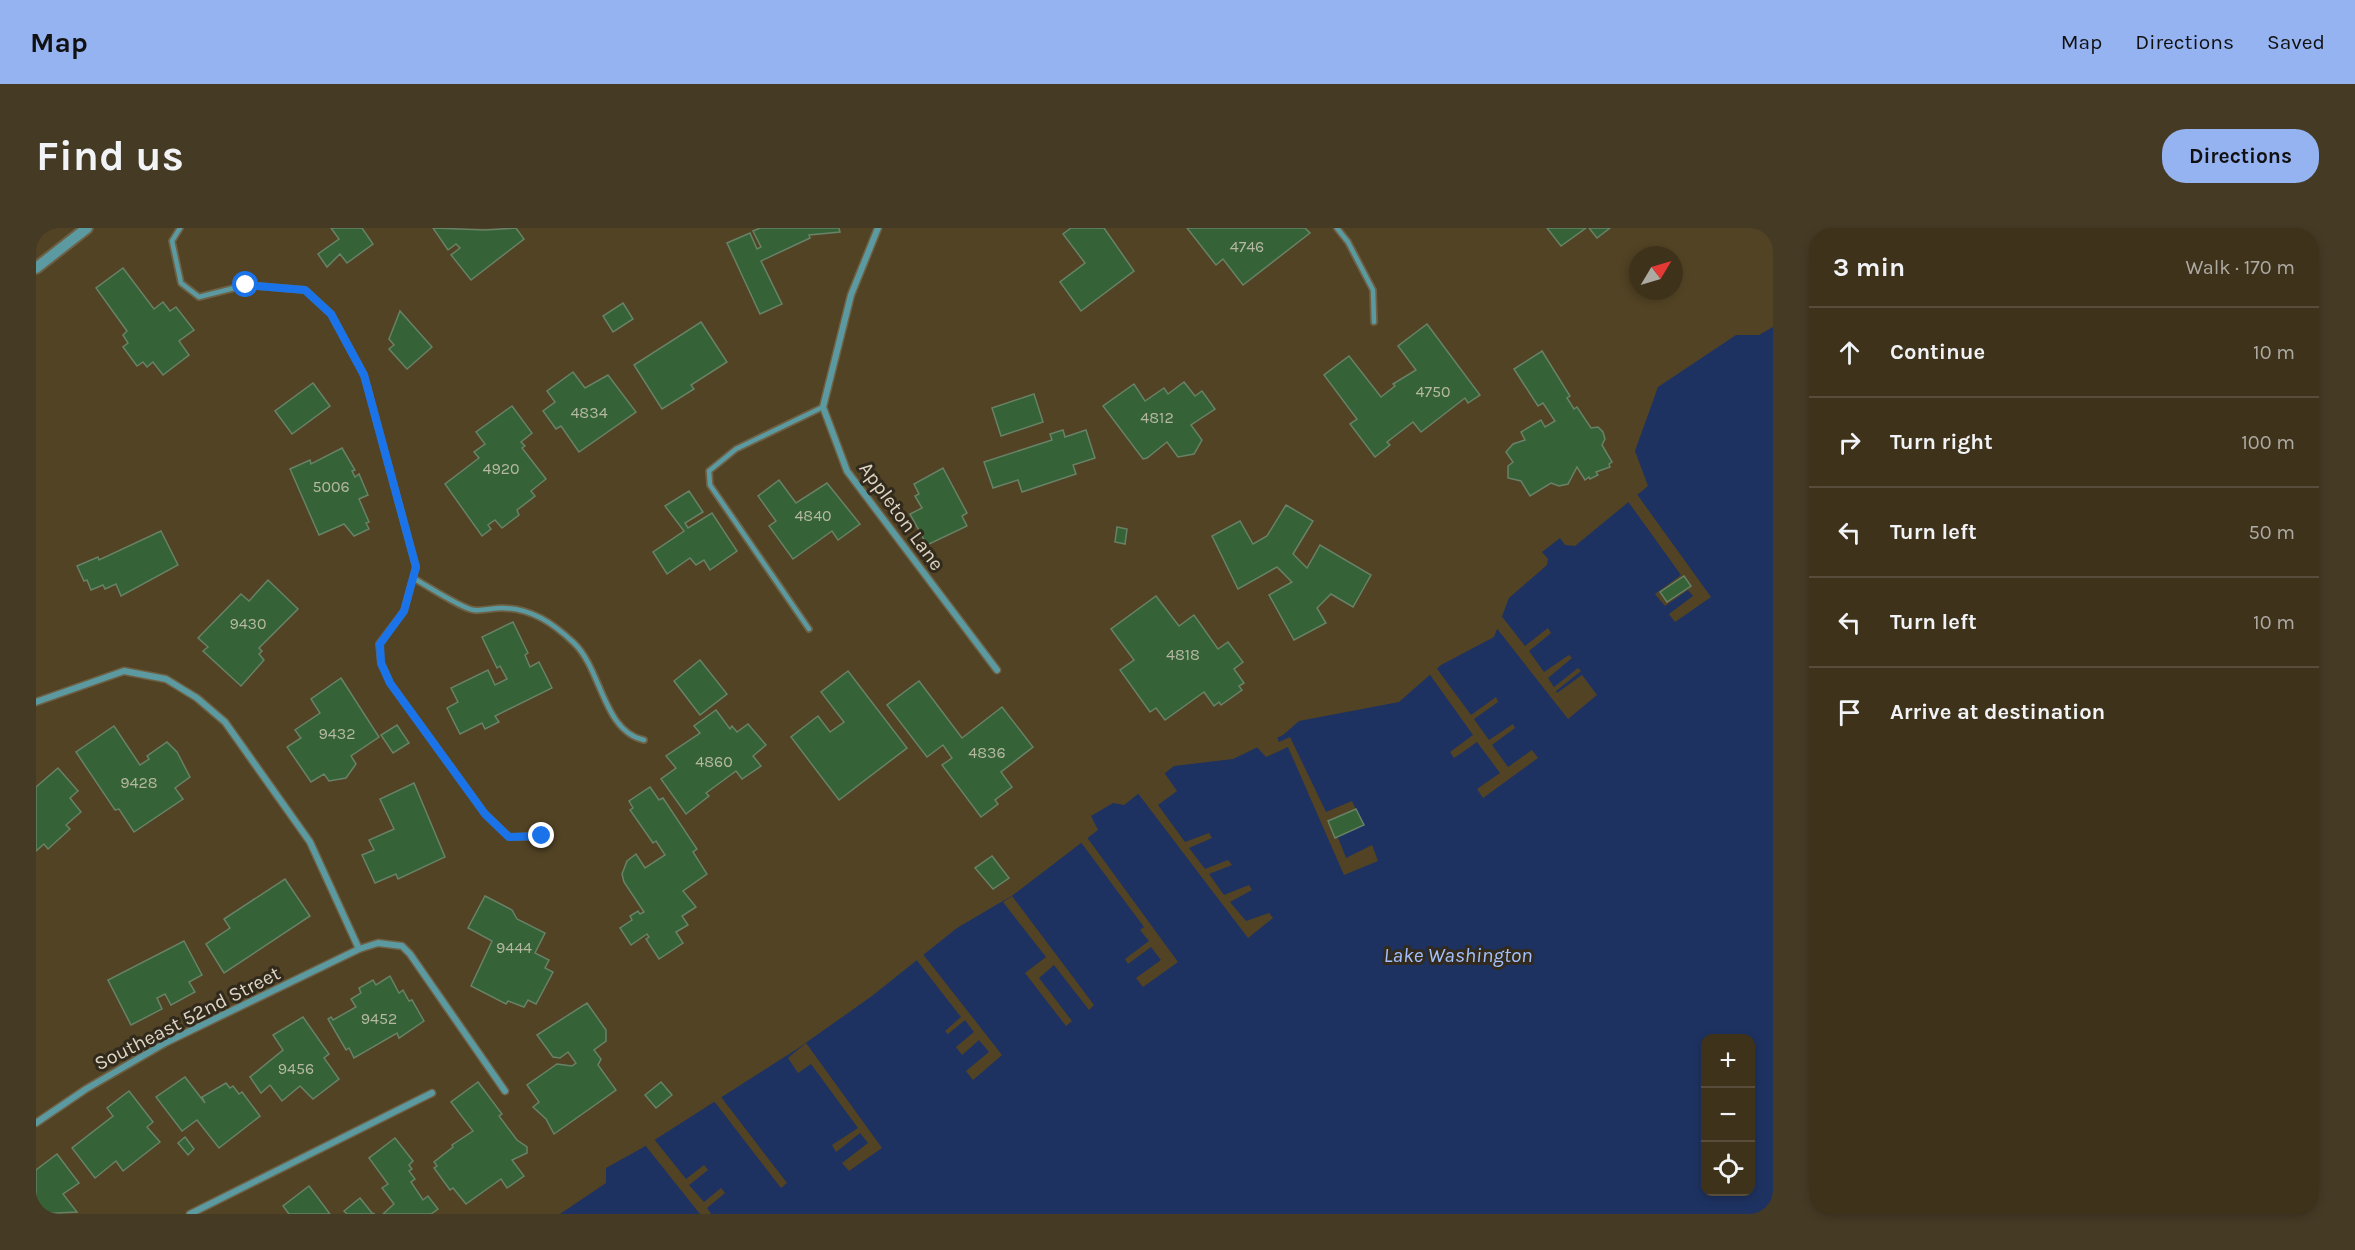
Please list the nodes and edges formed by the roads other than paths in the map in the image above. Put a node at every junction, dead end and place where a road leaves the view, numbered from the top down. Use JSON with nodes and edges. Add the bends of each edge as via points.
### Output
{"nodes":[{"id":1,"x":87,"y":228,"type":"edge"},
{"id":2,"x":180,"y":228,"type":"edge"},
{"id":3,"x":878,"y":228,"type":"edge"},
{"id":4,"x":1337,"y":228,"type":"edge"},
{"id":5,"x":36,"y":268,"type":"edge"},
{"id":6,"x":1374,"y":322,"type":"dead end"},
{"id":7,"x":823,"y":407,"type":"junction"},
{"id":8,"x":413,"y":578,"type":"junction"},
{"id":9,"x":809,"y":629,"type":"dead end"},
{"id":10,"x":997,"y":670,"type":"dead end"},
{"id":11,"x":36,"y":702,"type":"edge"},
{"id":12,"x":644,"y":740,"type":"dead end"},
{"id":13,"x":542,"y":836,"type":"dead end"},
{"id":14,"x":358,"y":949,"type":"junction"},
{"id":15,"x":505,"y":1091,"type":"dead end"},
{"id":16,"x":432,"y":1093,"type":"dead end"},
{"id":17,"x":36,"y":1123,"type":"edge"},
{"id":18,"x":190,"y":1214,"type":"edge"}],
"edges":[{"from":1,"to":5,"type":"street"},
{"from":2,"to":8,"type":"lane","via":[[172,241],[181,283],[200,297],[246,285],[305,290],[331,314],[364,375],[416,567]]},
{"from":3,"to":7,"type":"street","via":[[851,295]]},
{"from":4,"to":6,"type":"lane","via":[[1373,290]]},
{"from":7,"to":9,"type":"lane","via":[[736,449],[709,471],[710,485]]},
{"from":7,"to":10,"type":"street","name":"Appleton Lane","via":[[847,471]]},
{"from":8,"to":12,"type":"lane","via":[[473,610],[520,608],[550,622],[576,646],[619,725],[631,737]]},
{"from":8,"to":13,"type":"lane","via":[[404,611],[380,644],[381,663],[390,683],[485,814],[509,837]]},
{"from":11,"to":14,"type":"street","via":[[124,671],[166,679],[197,698],[225,722],[310,842]]},
{"from":14,"to":15,"type":"street","name":"Southeast 52nd Street","via":[[378,943],[402,946]]},
{"from":14,"to":17,"type":"street","name":"Southeast 52nd Street","via":[[165,1043]]},
{"from":16,"to":18,"type":"street"}]}
